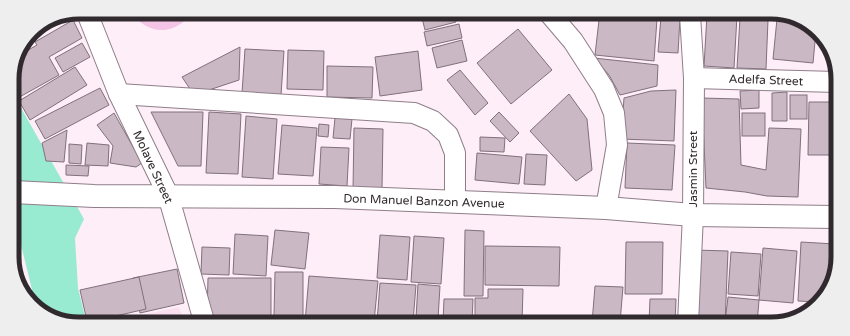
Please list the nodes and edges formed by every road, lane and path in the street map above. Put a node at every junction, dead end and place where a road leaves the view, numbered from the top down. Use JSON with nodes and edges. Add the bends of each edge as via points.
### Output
{"nodes":[{"id":1,"x":89,"y":19,"type":"edge"},
{"id":2,"x":554,"y":19,"type":"edge"},
{"id":3,"x":690,"y":19,"type":"edge"},
{"id":4,"x":694,"y":78,"type":"junction"},
{"id":5,"x":831,"y":82,"type":"edge"},
{"id":6,"x":119,"y":94,"type":"junction"},
{"id":7,"x":19,"y":192,"type":"edge"},
{"id":8,"x":168,"y":195,"type":"junction"},
{"id":9,"x":455,"y":202,"type":"junction"},
{"id":10,"x":606,"y":208,"type":"junction"},
{"id":11,"x":693,"y":215,"type":"junction"},
{"id":12,"x":831,"y":217,"type":"edge"},
{"id":13,"x":203,"y":317,"type":"edge"},
{"id":14,"x":688,"y":317,"type":"edge"}],
"edges":[{"from":1,"to":6,"type":"street","name":"Molave Street"},
{"from":2,"to":10,"type":"street","via":[[573,41],[604,89],[614,113],[617,145]]},
{"from":3,"to":4,"type":"street","name":"Jasmin Street"},
{"from":4,"to":5,"type":"street","name":"Adelfa Street"},
{"from":4,"to":11,"type":"street","name":"Jasmin Street"},
{"from":6,"to":8,"type":"street","name":"Molave Street"},
{"from":6,"to":9,"type":"street","via":[[414,113],[434,121],[448,135],[455,153]]},
{"from":7,"to":8,"type":"main road","name":"Don Manuel Banzon Avenue","via":[[94,196]]},
{"from":8,"to":9,"type":"main road","name":"Don Manuel Banzon Avenue","via":[[335,197]]},
{"from":8,"to":13,"type":"street","name":"Molave Street"},
{"from":9,"to":10,"type":"main road","name":"Don Manuel Banzon Avenue"},
{"from":10,"to":11,"type":"main road","name":"Don Manuel Banzon Avenue"},
{"from":11,"to":12,"type":"main road","name":"Don Manuel Banzon Avenue"},
{"from":11,"to":14,"type":"street","name":"Jasmin Street"}]}
